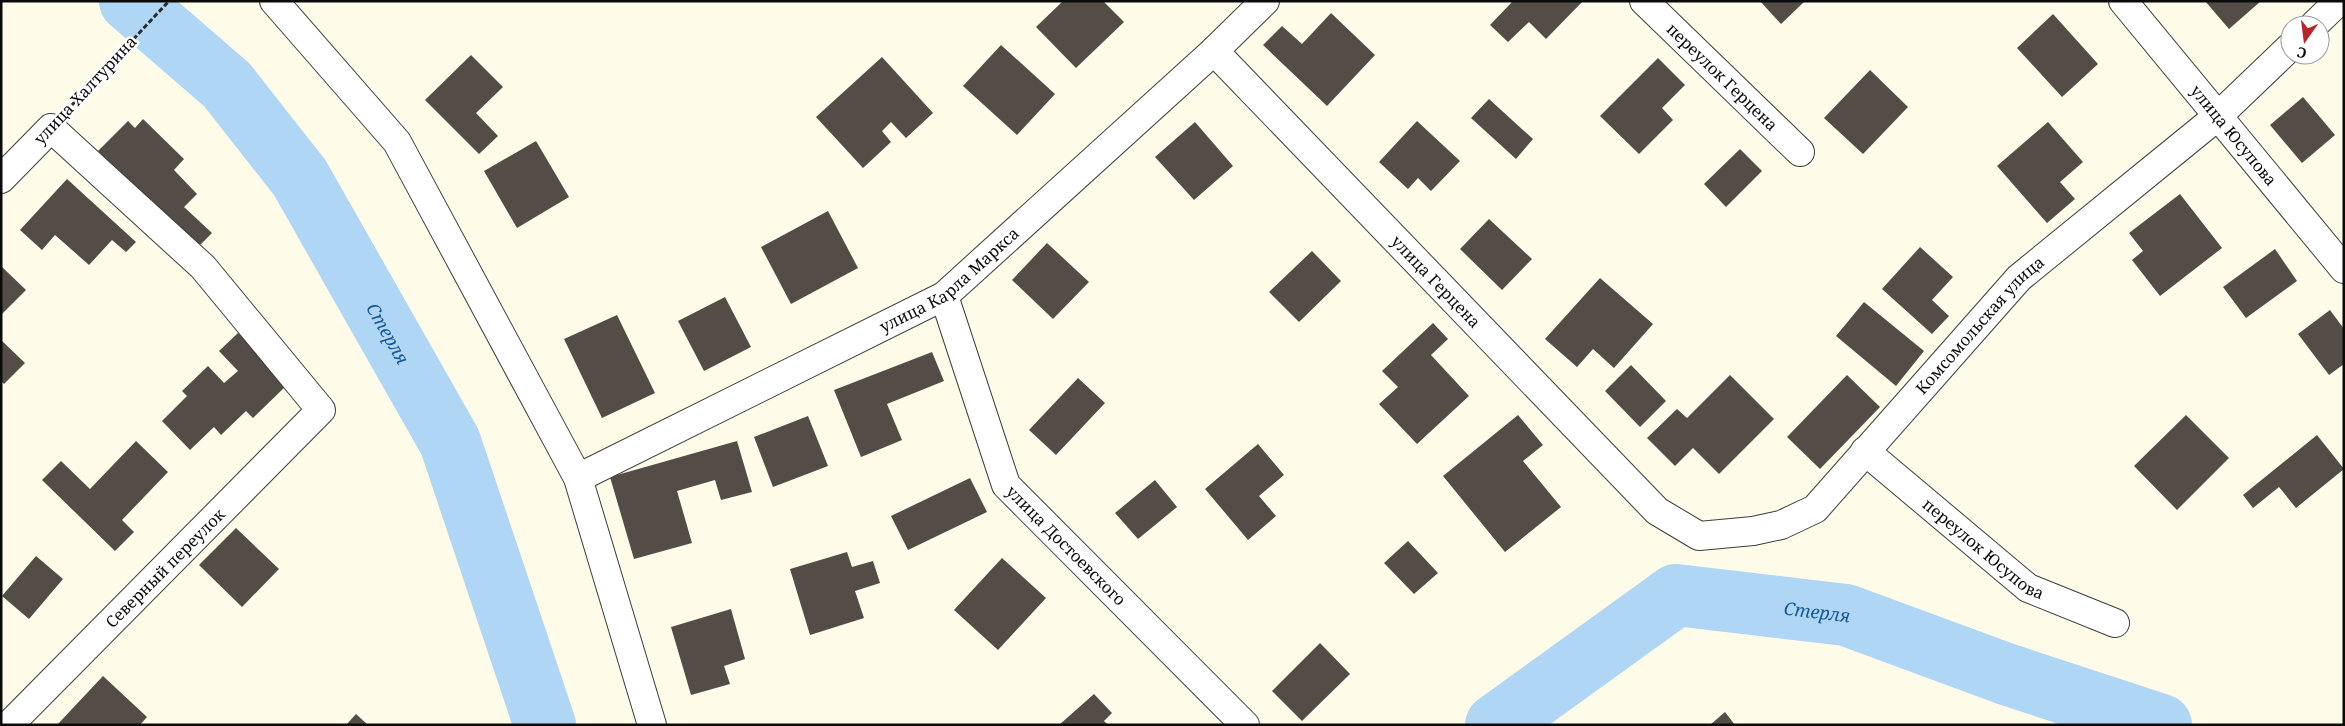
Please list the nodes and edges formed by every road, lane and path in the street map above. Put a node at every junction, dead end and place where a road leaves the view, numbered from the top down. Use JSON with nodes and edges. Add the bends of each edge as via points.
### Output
{"nodes":[{"id":1,"x":169,"y":1,"type":"edge"},
{"id":2,"x":274,"y":1,"type":"edge"},
{"id":3,"x":1264,"y":1,"type":"edge"},
{"id":4,"x":1644,"y":1,"type":"edge"},
{"id":5,"x":2124,"y":1,"type":"edge"},
{"id":6,"x":2339,"y":1,"type":"edge"},
{"id":7,"x":2324,"y":15,"type":"edge"},
{"id":8,"x":1214,"y":51,"type":"junction"},
{"id":9,"x":2280,"y":57,"type":"edge"},
{"id":10,"x":2218,"y":116,"type":"junction"},
{"id":11,"x":51,"y":128,"type":"junction"},
{"id":12,"x":1800,"y":152,"type":"dead end"},
{"id":13,"x":1,"y":179,"type":"edge"},
{"id":14,"x":2344,"y":269,"type":"edge"},
{"id":15,"x":944,"y":296,"type":"junction"},
{"id":16,"x":1865,"y":451,"type":"junction"},
{"id":17,"x":578,"y":478,"type":"junction"},
{"id":18,"x":1657,"y":511,"type":"joint"},
{"id":19,"x":2115,"y":623,"type":"dead end"},
{"id":20,"x":9,"y":725,"type":"edge"},
{"id":21,"x":652,"y":725,"type":"edge"},
{"id":22,"x":1245,"y":725,"type":"edge"}],
"edges":[{"from":1,"to":11,"type":"path","name":"улица Халтурина"},
{"from":2,"to":17,"type":"street","via":[[397,142]]},
{"from":3,"to":8,"type":"street","name":"улица Карла Маркса"},
{"from":4,"to":12,"type":"street","name":"переулок Герцена"},
{"from":5,"to":10,"type":"street","name":"улица Юсупова"},
{"from":6,"to":7,"type":"street"},
{"from":8,"to":15,"type":"street","name":"улица Карла Маркса"},
{"from":8,"to":18,"type":"street","name":"улица Герцена"},
{"from":9,"to":10,"type":"street","name":"Комсомольская улица"},
{"from":10,"to":14,"type":"street","name":"улица Юсупова"},
{"from":10,"to":16,"type":"street","name":"Комсомольская улица","via":[[2019,278]]},
{"from":11,"to":13,"type":"street","name":"улица Халтурина"},
{"from":11,"to":20,"type":"street","name":"Северный переулок","via":[[203,267],[321,410]]},
{"from":15,"to":17,"type":"street","name":"улица Карла Маркса"},
{"from":15,"to":22,"type":"street","name":"улица Достоевского","via":[[1006,485]]},
{"from":16,"to":18,"type":"street","name":"Комсомольская улица","via":[[1815,509],[1781,526],[1699,536]]},
{"from":16,"to":19,"type":"street","name":"переулок Юсупова","via":[[2028,588]]},
{"from":17,"to":21,"type":"street"}]}
